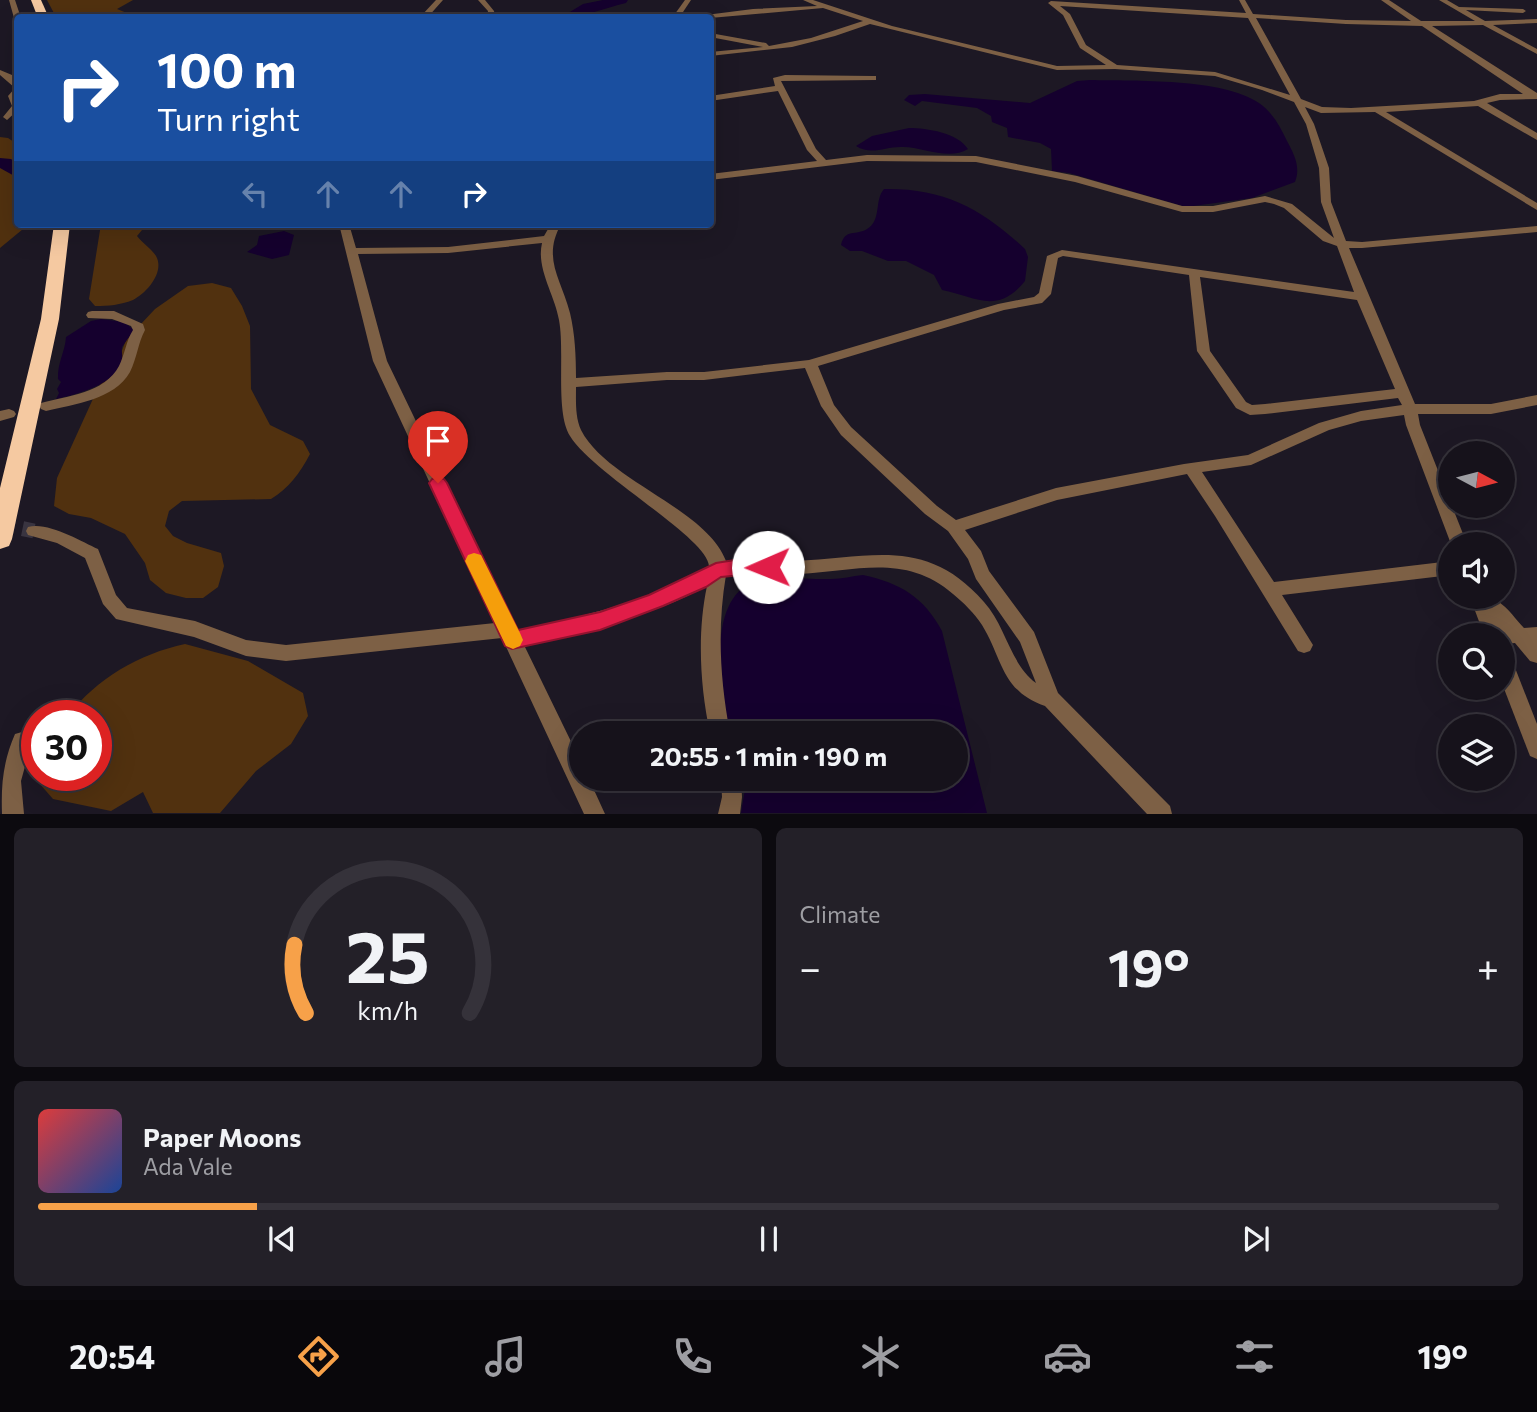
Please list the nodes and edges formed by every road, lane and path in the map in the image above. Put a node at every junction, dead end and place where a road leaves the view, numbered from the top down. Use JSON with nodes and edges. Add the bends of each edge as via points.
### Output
{"nodes":[{"id":1,"x":440,"y":0,"type":"edge"},
{"id":2,"x":481,"y":0,"type":"edge"},
{"id":3,"x":688,"y":0,"type":"edge"},
{"id":4,"x":807,"y":0,"type":"edge"},
{"id":5,"x":1242,"y":0,"type":"edge"},
{"id":6,"x":1384,"y":0,"type":"edge"},
{"id":7,"x":1443,"y":0,"type":"edge"},
{"id":8,"x":1050,"y":1,"type":"edge"},
{"id":9,"x":825,"y":7,"type":"junction"},
{"id":10,"x":1455,"y":7,"type":"junction"},
{"id":11,"x":682,"y":9,"type":"junction"},
{"id":12,"x":1491,"y":9,"type":"junction"},
{"id":13,"x":1523,"y":11,"type":"dead end"},
{"id":14,"x":425,"y":14,"type":"edge"},
{"id":15,"x":491,"y":14,"type":"edge"},
{"id":16,"x":678,"y":14,"type":"edge"},
{"id":17,"x":696,"y":14,"type":"edge"},
{"id":18,"x":714,"y":15,"type":"edge"},
{"id":19,"x":884,"y":16,"type":"dead end"},
{"id":20,"x":1251,"y":17,"type":"junction"},
{"id":21,"x":869,"y":20,"type":"junction"},
{"id":22,"x":1480,"y":21,"type":"junction"},
{"id":23,"x":1511,"y":21,"type":"junction"},
{"id":24,"x":1537,"y":21,"type":"edge"},
{"id":25,"x":1422,"y":23,"type":"junction"},
{"id":26,"x":1537,"y":28,"type":"edge"},
{"id":27,"x":837,"y":34,"type":"junction"},
{"id":28,"x":714,"y":36,"type":"edge"},
{"id":29,"x":847,"y":41,"type":"dead end"},
{"id":30,"x":774,"y":47,"type":"junction"},
{"id":31,"x":1537,"y":52,"type":"edge"},
{"id":32,"x":714,"y":54,"type":"edge"},
{"id":33,"x":1115,"y":67,"type":"junction"},
{"id":34,"x":0,"y":72,"type":"edge"},
{"id":35,"x":873,"y":78,"type":"dead end"},
{"id":36,"x":14,"y":85,"type":"edge"},
{"id":37,"x":779,"y":88,"type":"junction"},
{"id":38,"x":1534,"y":96,"type":"edge"},
{"id":39,"x":714,"y":98,"type":"edge"},
{"id":40,"x":1294,"y":99,"type":"junction"},
{"id":41,"x":1480,"y":103,"type":"junction"},
{"id":42,"x":14,"y":108,"type":"edge"},
{"id":43,"x":1376,"y":109,"type":"junction"},
{"id":44,"x":7,"y":117,"type":"dead end"},
{"id":45,"x":1537,"y":136,"type":"edge"},
{"id":46,"x":823,"y":162,"type":"junction"},
{"id":47,"x":714,"y":176,"type":"edge"},
{"id":48,"x":1537,"y":207,"type":"edge"},
{"id":49,"x":61,"y":228,"type":"edge"},
{"id":50,"x":345,"y":228,"type":"edge"},
{"id":51,"x":553,"y":228,"type":"edge"},
{"id":52,"x":1537,"y":229,"type":"edge"},
{"id":53,"x":546,"y":239,"type":"junction"},
{"id":54,"x":1343,"y":244,"type":"junction"},
{"id":55,"x":351,"y":251,"type":"junction"},
{"id":56,"x":1194,"y":272,"type":"junction"},
{"id":57,"x":1362,"y":297,"type":"junction"},
{"id":58,"x":92,"y":315,"type":"dead end"},
{"id":59,"x":810,"y":364,"type":"junction"},
{"id":60,"x":569,"y":383,"type":"junction"},
{"id":61,"x":1404,"y":393,"type":"junction"},
{"id":62,"x":1537,"y":400,"type":"edge"},
{"id":63,"x":46,"y":406,"type":"dead end"},
{"id":64,"x":1410,"y":409,"type":"junction"},
{"id":65,"x":1191,"y":468,"type":"junction"},
{"id":66,"x":954,"y":527,"type":"junction"},
{"id":67,"x":34,"y":531,"type":"tunnel mouth"},
{"id":68,"x":1454,"y":532,"type":"edge"},
{"id":69,"x":0,"y":539,"type":"edge"},
{"id":70,"x":716,"y":570,"type":"junction"},
{"id":71,"x":1438,"y":570,"type":"edge"},
{"id":72,"x":1268,"y":590,"type":"junction"},
{"id":73,"x":1489,"y":623,"type":"edge"},
{"id":74,"x":1504,"y":623,"type":"edge"},
{"id":75,"x":510,"y":635,"type":"junction"},
{"id":76,"x":1537,"y":635,"type":"edge"},
{"id":77,"x":1515,"y":636,"type":"edge"},
{"id":78,"x":1515,"y":639,"type":"edge"},
{"id":79,"x":1304,"y":645,"type":"dead end"},
{"id":80,"x":1537,"y":655,"type":"edge"},
{"id":81,"x":1515,"y":693,"type":"edge"},
{"id":82,"x":1051,"y":699,"type":"junction"},
{"id":83,"x":718,"y":721,"type":"edge"},
{"id":84,"x":21,"y":745,"type":"edge"},
{"id":85,"x":1537,"y":749,"type":"edge"},
{"id":86,"x":732,"y":791,"type":"edge"},
{"id":87,"x":13,"y":814,"type":"edge"},
{"id":88,"x":595,"y":814,"type":"edge"},
{"id":89,"x":729,"y":814,"type":"edge"},
{"id":90,"x":1162,"y":814,"type":"edge"}],
"edges":[{"from":1,"to":14,"type":"street"},
{"from":2,"to":15,"type":"street"},
{"from":3,"to":11,"type":"street"},
{"from":4,"to":9,"type":"street"},
{"from":5,"to":20,"type":"street"},
{"from":6,"to":25,"type":"street"},
{"from":7,"to":10,"type":"street"},
{"from":8,"to":20,"type":"street"},
{"from":8,"to":33,"type":"street","via":[[1066,14],[1083,46]]},
{"from":9,"to":18,"type":"street"},
{"from":9,"to":21,"type":"street"},
{"from":10,"to":12,"type":"street"},
{"from":10,"to":22,"type":"street"},
{"from":11,"to":16,"type":"street"},
{"from":11,"to":17,"type":"street"},
{"from":12,"to":13,"type":"street"},
{"from":12,"to":23,"type":"street"},
{"from":19,"to":21,"type":"street"},
{"from":20,"to":25,"type":"street"},
{"from":20,"to":40,"type":"street"},
{"from":21,"to":27,"type":"street"},
{"from":21,"to":33,"type":"street","via":[[1064,69]]},
{"from":22,"to":23,"type":"street"},
{"from":22,"to":25,"type":"street"},
{"from":22,"to":31,"type":"street"},
{"from":23,"to":24,"type":"street"},
{"from":23,"to":26,"type":"street"},
{"from":25,"to":38,"type":"street"},
{"from":27,"to":29,"type":"street"},
{"from":27,"to":30,"type":"street"},
{"from":28,"to":30,"type":"street"},
{"from":30,"to":32,"type":"street"},
{"from":33,"to":40,"type":"street","via":[[1215,74]]},
{"from":34,"to":36,"type":"street"},
{"from":35,"to":37,"type":"street","via":[[780,77],[776,80]]},
{"from":37,"to":39,"type":"street"},
{"from":37,"to":46,"type":"street"},
{"from":38,"to":41,"type":"street"},
{"from":40,"to":43,"type":"street","via":[[1321,110]]},
{"from":40,"to":54,"type":"street","via":[[1317,141],[1326,202]]},
{"from":41,"to":43,"type":"street"},
{"from":41,"to":45,"type":"street"},
{"from":42,"to":44,"type":"street"},
{"from":43,"to":48,"type":"street"},
{"from":46,"to":47,"type":"street"},
{"from":46,"to":54,"type":"street","via":[[976,159],[1077,179],[1182,209],[1213,209],[1265,199],[1288,206],[1327,239]]},
{"from":49,"to":69,"type":"highway","via":[[50,319]]},
{"from":50,"to":55,"type":"street"},
{"from":51,"to":53,"type":"street"},
{"from":52,"to":54,"type":"street"},
{"from":53,"to":55,"type":"street","via":[[448,250]]},
{"from":53,"to":60,"type":"street","via":[[546,261],[564,316]]},
{"from":54,"to":57,"type":"street"},
{"from":55,"to":75,"type":"street","via":[[380,361]]},
{"from":56,"to":57,"type":"street"},
{"from":56,"to":59,"type":"street","via":[[1055,253],[1045,294],[1038,300]]},
{"from":56,"to":61,"type":"street","via":[[1203,351],[1241,405],[1265,409]]},
{"from":57,"to":61,"type":"street"},
{"from":58,"to":63,"type":"street","via":[[137,324],[128,360],[109,386]]},
{"from":59,"to":60,"type":"street","via":[[704,376]]},
{"from":59,"to":66,"type":"street","via":[[828,405],[846,431]]},
{"from":60,"to":70,"type":"street","via":[[570,420],[586,449],[702,540],[718,559]]},
{"from":61,"to":64,"type":"street"},
{"from":62,"to":64,"type":"street","via":[[1491,409]]},
{"from":64,"to":65,"type":"street","via":[[1341,420],[1251,460]]},
{"from":64,"to":68,"type":"street"},
{"from":65,"to":66,"type":"street","via":[[1056,494]]},
{"from":65,"to":72,"type":"street","via":[[1225,514]]},
{"from":66,"to":82,"type":"street","via":[[1028,638]]},
{"from":67,"to":75,"type":"street","via":[[92,554],[109,600],[122,614],[195,629],[246,648],[286,653]]},
{"from":70,"to":75,"type":"street","via":[[699,582],[600,621]]},
{"from":70,"to":82,"type":"street","via":[[795,568],[876,558],[932,570],[977,606],[1025,689]]},
{"from":70,"to":83,"type":"street","via":[[711,688]]},
{"from":71,"to":72,"type":"street"},
{"from":72,"to":79,"type":"street"},
{"from":73,"to":74,"type":"street","via":[[1479,597],[1496,609]]},
{"from":75,"to":88,"type":"street"},
{"from":76,"to":77,"type":"street"},
{"from":78,"to":80,"type":"street"},
{"from":81,"to":85,"type":"street"},
{"from":82,"to":90,"type":"street"},
{"from":84,"to":87,"type":"street","via":[[11,781]]},
{"from":86,"to":89,"type":"street"}]}
